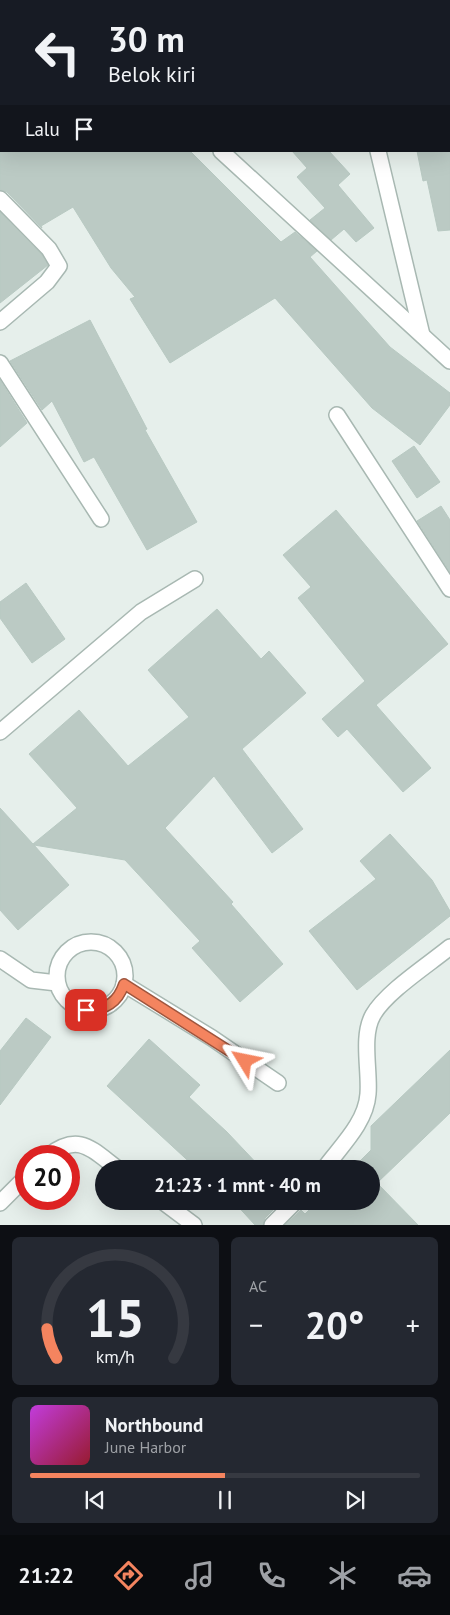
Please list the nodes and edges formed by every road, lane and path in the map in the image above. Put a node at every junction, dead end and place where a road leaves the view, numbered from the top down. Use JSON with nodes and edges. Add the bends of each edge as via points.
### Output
{"nodes":[{"id":1,"x":222,"y":152,"type":"edge"},
{"id":2,"x":378,"y":152,"type":"edge"},
{"id":3,"x":0,"y":200,"type":"edge"},
{"id":4,"x":0,"y":322,"type":"edge"},
{"id":5,"x":422,"y":335,"type":"junction"},
{"id":6,"x":450,"y":361,"type":"edge"},
{"id":7,"x":0,"y":363,"type":"edge"},
{"id":8,"x":338,"y":415,"type":"dead end"},
{"id":9,"x":101,"y":519,"type":"dead end"},
{"id":10,"x":195,"y":579,"type":"dead end"},
{"id":11,"x":450,"y":589,"type":"edge"},
{"id":12,"x":0,"y":732,"type":"edge"},
{"id":13,"x":450,"y":948,"type":"edge"},
{"id":14,"x":0,"y":959,"type":"edge"},
{"id":15,"x":57,"y":983,"type":"junction"},
{"id":16,"x":124,"y":984,"type":"junction"},
{"id":17,"x":278,"y":1083,"type":"dead end"},
{"id":18,"x":66,"y":1145,"type":"edge"},
{"id":19,"x":106,"y":1160,"type":"edge"},
{"id":20,"x":331,"y":1160,"type":"edge"},
{"id":21,"x":15,"y":1188,"type":"edge"},
{"id":22,"x":0,"y":1203,"type":"edge"},
{"id":23,"x":174,"y":1210,"type":"edge"},
{"id":24,"x":287,"y":1210,"type":"edge"},
{"id":25,"x":194,"y":1225,"type":"edge"},
{"id":26,"x":272,"y":1225,"type":"edge"}],
"edges":[{"from":1,"to":5,"type":"street"},
{"from":2,"to":5,"type":"street"},
{"from":3,"to":4,"type":"street","via":[[49,249],[59,266],[47,282]]},
{"from":5,"to":6,"type":"street"},
{"from":7,"to":9,"type":"street"},
{"from":8,"to":11,"type":"street"},
{"from":10,"to":12,"type":"street","via":[[141,612]]},
{"from":13,"to":20,"type":"street","via":[[382,1002],[372,1016],[368,1030],[368,1096],[361,1120]]},
{"from":14,"to":15,"type":"street","via":[[31,980]]},
{"from":15,"to":16,"type":"street","via":[[71,1004],[86,1010],[111,1004],[122,992]]},
{"from":15,"to":16,"type":"street","via":[[58,967],[65,952],[87,941],[103,944],[117,953],[124,968]]},
{"from":16,"to":17,"type":"street"},
{"from":18,"to":19,"type":"street","via":[[78,1143]]},
{"from":21,"to":22,"type":"street"},
{"from":23,"to":25,"type":"street"},
{"from":24,"to":26,"type":"street"}]}
